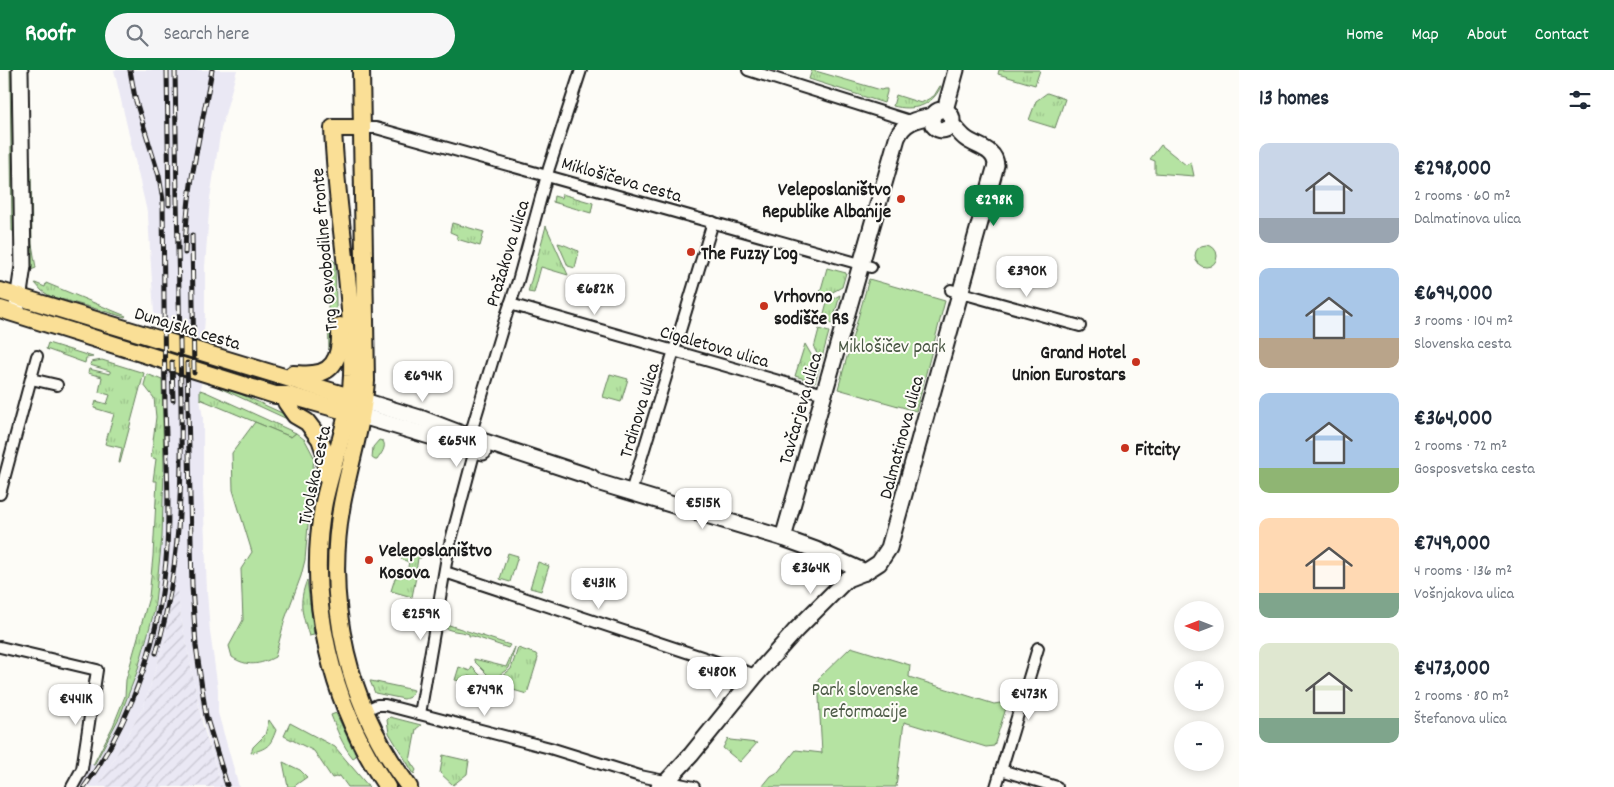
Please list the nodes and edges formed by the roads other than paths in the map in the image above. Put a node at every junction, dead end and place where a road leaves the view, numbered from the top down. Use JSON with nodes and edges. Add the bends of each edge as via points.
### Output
{"nodes":[{"id":1,"x":20,"y":70,"type":"edge"},
{"id":2,"x":361,"y":70,"type":"edge"},
{"id":3,"x":581,"y":70,"type":"edge"},
{"id":4,"x":748,"y":70,"type":"edge"},
{"id":5,"x":956,"y":70,"type":"edge"},
{"id":6,"x":943,"y":117,"type":"junction"},
{"id":7,"x":910,"y":121,"type":"junction"},
{"id":8,"x":362,"y":128,"type":"junction"},
{"id":9,"x":547,"y":175,"type":"junction"},
{"id":10,"x":713,"y":222,"type":"junction"},
{"id":11,"x":866,"y":266,"type":"junction"},
{"id":12,"x":0,"y":290,"type":"edge"},
{"id":13,"x":349,"y":292,"type":"junction"},
{"id":14,"x":956,"y":292,"type":"junction"},
{"id":15,"x":19,"y":296,"type":"junction"},
{"id":16,"x":510,"y":304,"type":"junction"},
{"id":17,"x":8,"y":312,"type":"edge"},
{"id":18,"x":1080,"y":326,"type":"dead end"},
{"id":19,"x":673,"y":351,"type":"junction"},
{"id":20,"x":37,"y":356,"type":"dead end"},
{"id":21,"x":272,"y":373,"type":"junction"},
{"id":22,"x":31,"y":379,"type":"junction"},
{"id":23,"x":57,"y":386,"type":"dead end"},
{"id":24,"x":824,"y":394,"type":"junction"},
{"id":25,"x":281,"y":398,"type":"junction"},
{"id":26,"x":355,"y":406,"type":"junction"},
{"id":27,"x":471,"y":445,"type":"junction"},
{"id":28,"x":334,"y":464,"type":"junction"},
{"id":29,"x":631,"y":492,"type":"junction"},
{"id":30,"x":0,"y":494,"type":"edge"},
{"id":31,"x":324,"y":502,"type":"junction"},
{"id":32,"x":783,"y":538,"type":"junction"},
{"id":33,"x":445,"y":572,"type":"junction"},
{"id":34,"x":865,"y":572,"type":"junction"},
{"id":35,"x":0,"y":647,"type":"edge"},
{"id":36,"x":1038,"y":648,"type":"dead end"},
{"id":37,"x":756,"y":676,"type":"junction"},
{"id":38,"x":366,"y":710,"type":"junction"},
{"id":39,"x":420,"y":714,"type":"junction"},
{"id":40,"x":1001,"y":770,"type":"junction"},
{"id":41,"x":663,"y":785,"type":"edge"},
{"id":42,"x":72,"y":787,"type":"edge"},
{"id":43,"x":388,"y":787,"type":"edge"},
{"id":44,"x":409,"y":787,"type":"edge"},
{"id":45,"x":694,"y":787,"type":"edge"},
{"id":46,"x":996,"y":787,"type":"edge"},
{"id":47,"x":1057,"y":787,"type":"edge"}],
"edges":[{"from":1,"to":15,"type":"main road","via":[[23,266]]},
{"from":2,"to":8,"type":"main road","name":"Trg Osvobodilne fronte"},
{"from":3,"to":9,"type":"street","name":"Pražakova ulica"},
{"from":4,"to":7,"type":"street"},
{"from":5,"to":6,"type":"main road"},
{"from":6,"to":7,"type":"main road"},
{"from":6,"to":14,"type":"main road","name":"Dalmatinova ulica","via":[[965,139],[995,159],[995,169]]},
{"from":7,"to":11,"type":"main road","name":"Tavčarjeva ulica","via":[[897,138]]},
{"from":8,"to":9,"type":"street","name":"Miklošičeva cesta","via":[[376,128]]},
{"from":8,"to":13,"type":"main road","name":"Trg Osvobodilne fronte","via":[[333,128]]},
{"from":8,"to":26,"type":"main road","name":"Trg Osvobodilne fronte","via":[[366,355]]},
{"from":9,"to":10,"type":"street","name":"Miklošičeva cesta"},
{"from":9,"to":16,"type":"street","name":"Pražakova ulica"},
{"from":10,"to":11,"type":"street","name":"Miklošičeva cesta"},
{"from":10,"to":19,"type":"street","name":"Trdinova ulica"},
{"from":11,"to":24,"type":"main road","name":"Tavčarjeva ulica"},
{"from":12,"to":15,"type":"main road","name":"Dunajska cesta"},
{"from":13,"to":21,"type":"main road","via":[[340,321],[339,353],[331,366],[316,374]]},
{"from":13,"to":26,"type":"main road","name":"Trg Osvobodilne fronte"},
{"from":14,"to":18,"type":"street"},
{"from":14,"to":34,"type":"main road","name":"Dalmatinova ulica","via":[[891,544],[879,563]]},
{"from":15,"to":17,"type":"main road"},
{"from":15,"to":21,"type":"main road","name":"Dunajska cesta"},
{"from":16,"to":19,"type":"street","name":"Cigaletova ulica"},
{"from":16,"to":27,"type":"street","name":"Pražakova ulica"},
{"from":17,"to":25,"type":"main road","name":"Dunajska cesta"},
{"from":19,"to":24,"type":"street","name":"Cigaletova ulica"},
{"from":19,"to":29,"type":"street","name":"Trdinova ulica"},
{"from":20,"to":22,"type":"street"},
{"from":21,"to":26,"type":"main road","name":"Dunajska cesta"},
{"from":22,"to":23,"type":"street"},
{"from":22,"to":30,"type":"street"},
{"from":24,"to":32,"type":"main road","name":"Tavčarjeva ulica"},
{"from":25,"to":26,"type":"main road","name":"Dunajska cesta","via":[[288,395]]},
{"from":25,"to":28,"type":"main road","via":[[308,413],[321,426],[330,443]]},
{"from":25,"to":31,"type":"main road","via":[[295,415],[314,429],[323,446],[326,467]]},
{"from":26,"to":27,"type":"main road","via":[[422,419]]},
{"from":26,"to":28,"type":"main road","name":"Tivolska cesta"},
{"from":26,"to":38,"type":"main road","name":"Tivolska cesta","via":[[340,514],[336,584],[344,648]]},
{"from":27,"to":29,"type":"main road","via":[[590,484],[597,482]]},
{"from":27,"to":33,"type":"street","name":"Pražakova ulica"},
{"from":28,"to":31,"type":"main road","name":"Tivolska cesta"},
{"from":29,"to":32,"type":"main road"},
{"from":31,"to":43,"type":"main road","name":"Tivolska cesta","via":[[320,532],[320,602],[333,670],[346,709]]},
{"from":32,"to":34,"type":"main road"},
{"from":33,"to":37,"type":"street"},
{"from":33,"to":39,"type":"street","name":"Pražakova ulica"},
{"from":34,"to":37,"type":"main road","name":"Dalmatinova ulica","via":[[842,582]]},
{"from":35,"to":42,"type":"street","via":[[97,670],[82,769]]},
{"from":36,"to":40,"type":"street"},
{"from":37,"to":41,"type":"main road","name":"Dalmatinova ulica"},
{"from":38,"to":39,"type":"street","via":[[385,705]]},
{"from":38,"to":44,"type":"main road","name":"Tivolska cesta","via":[[388,757]]},
{"from":39,"to":41,"type":"street","via":[[525,741]]},
{"from":40,"to":46,"type":"street"},
{"from":40,"to":47,"type":"street"},
{"from":41,"to":45,"type":"street"}]}
